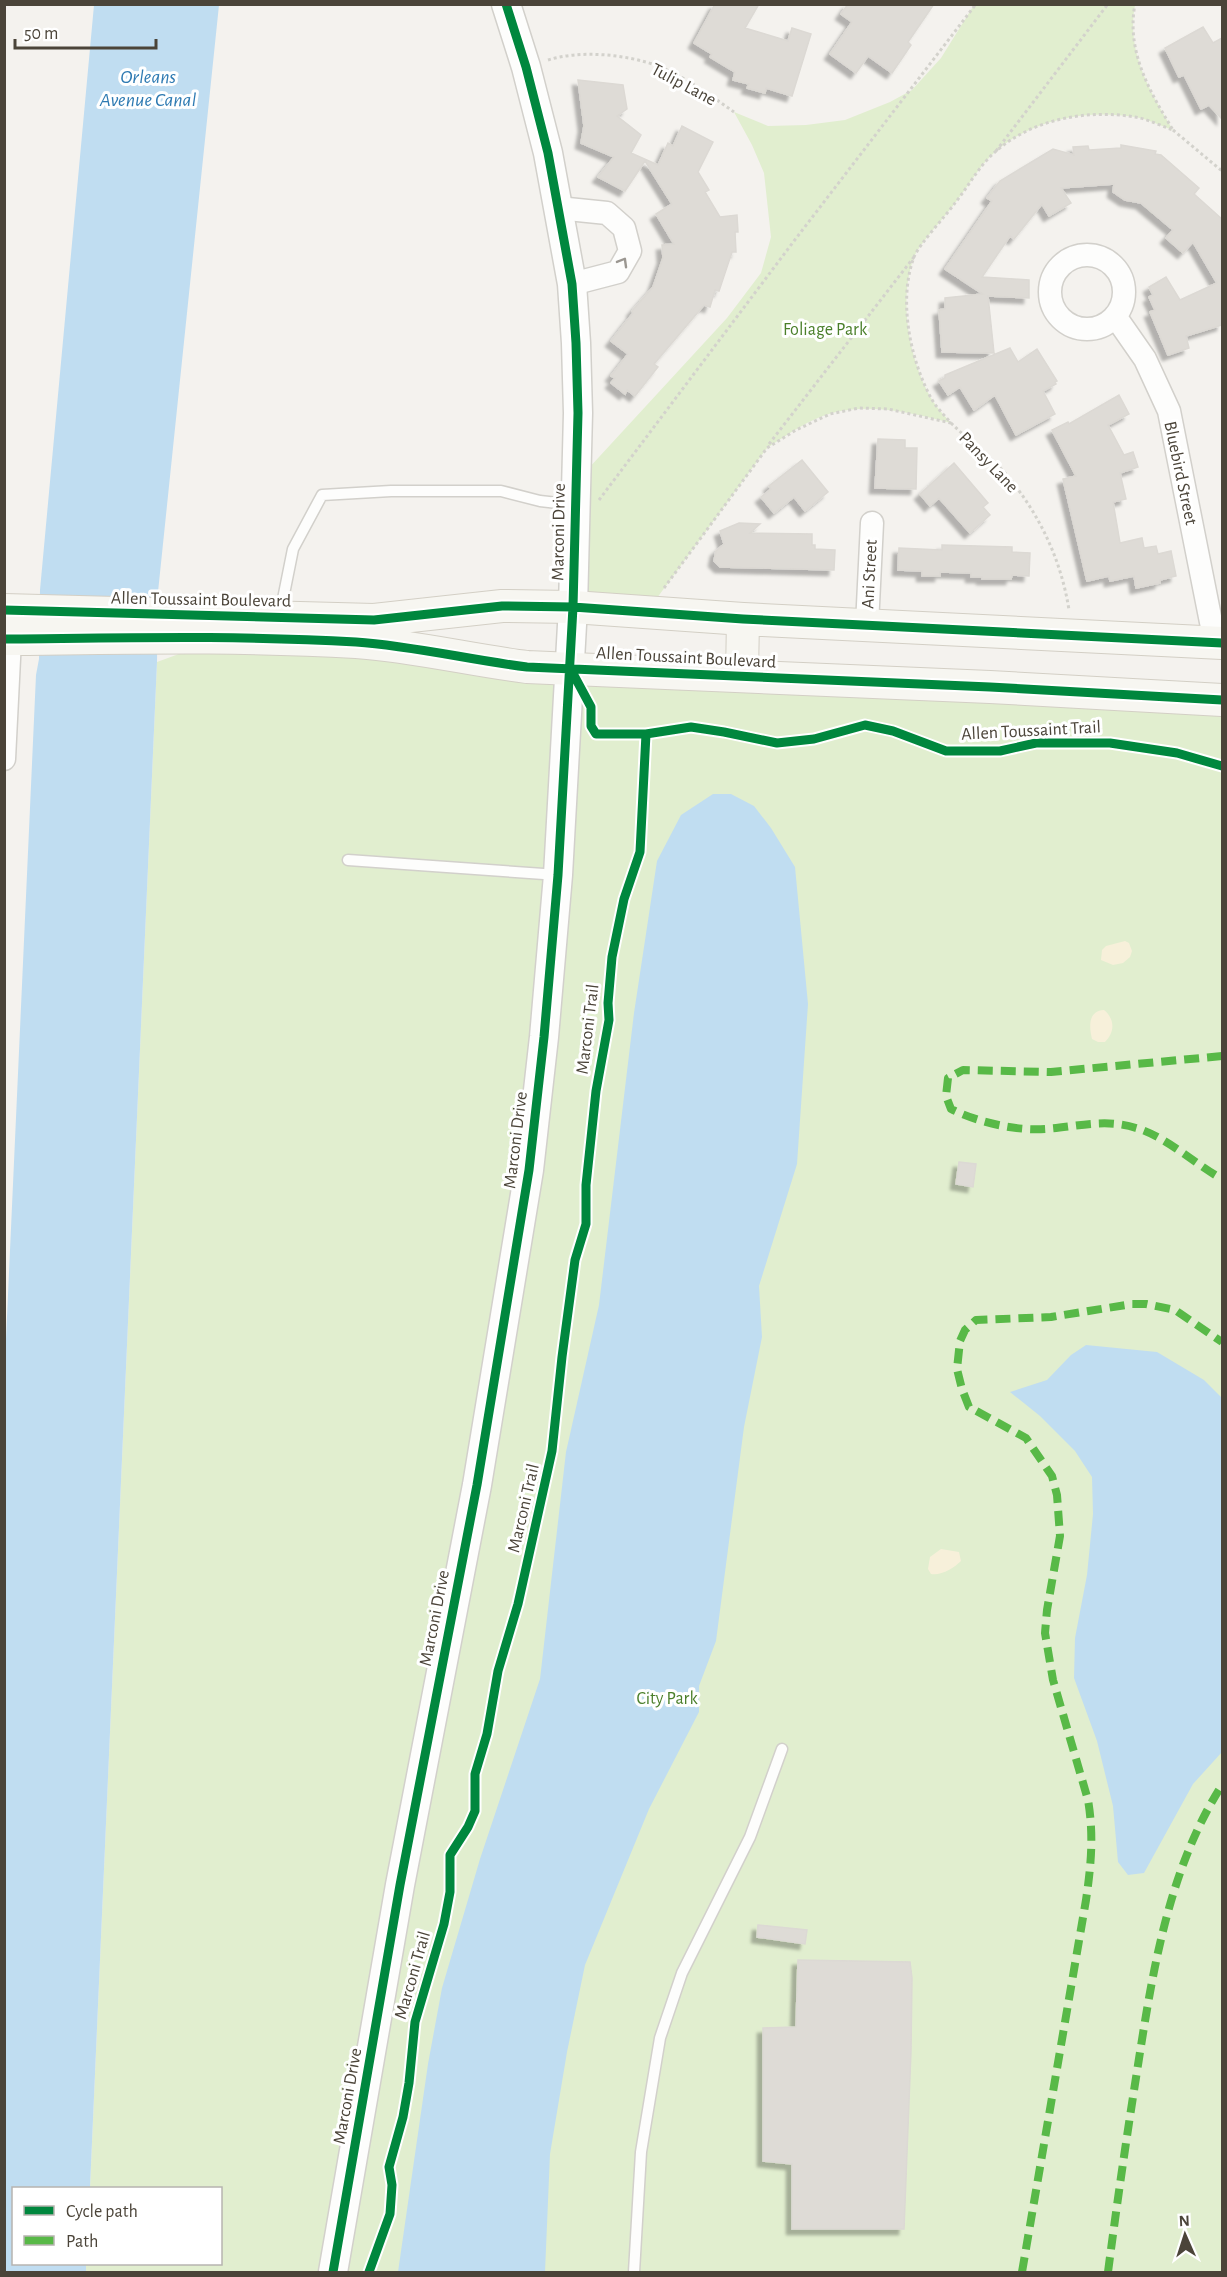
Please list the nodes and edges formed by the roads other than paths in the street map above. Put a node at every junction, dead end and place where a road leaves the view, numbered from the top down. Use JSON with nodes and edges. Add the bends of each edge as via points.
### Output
{"nodes":[{"id":1,"x":506,"y":4,"type":"edge"},
{"id":2,"x":558,"y":208,"type":"junction"},
{"id":3,"x":572,"y":284,"type":"junction"},
{"id":4,"x":1115,"y":316,"type":"dead end"},
{"id":5,"x":575,"y":519,"type":"junction"},
{"id":6,"x":872,"y":523,"type":"dead end"},
{"id":7,"x":573,"y":607,"type":"junction"},
{"id":8,"x":279,"y":618,"type":"junction"},
{"id":9,"x":743,"y":619,"type":"junction"},
{"id":10,"x":867,"y":625,"type":"junction"},
{"id":11,"x":177,"y":627,"type":"junction"},
{"id":12,"x":12,"y":628,"type":"edge"},
{"id":13,"x":1219,"y":643,"type":"edge"},
{"id":14,"x":570,"y":668,"type":"junction"},
{"id":15,"x":742,"y":675,"type":"junction"},
{"id":16,"x":1222,"y":700,"type":"edge"},
{"id":17,"x":4,"y":759,"type":"edge"},
{"id":18,"x":348,"y":860,"type":"dead end"},
{"id":19,"x":558,"y":875,"type":"junction"},
{"id":20,"x":782,"y":1749,"type":"dead end"},
{"id":21,"x":333,"y":2272,"type":"edge"},
{"id":22,"x":634,"y":2272,"type":"edge"}],
"edges":[{"from":1,"to":2,"type":"street","name":"Marconi Drive","via":[[548,153]]},
{"from":2,"to":3,"type":"street","name":"Marconi Drive"},
{"from":3,"to":2,"type":"street","one_way":true,"via":[[618,272],[630,251],[624,228],[607,213]]},
{"from":3,"to":5,"type":"street","name":"Marconi Drive","via":[[578,412]]},
{"from":4,"to":13,"type":"street","name":"Bluebird Street","via":[[1145,359],[1169,411]]},
{"from":5,"to":7,"type":"street","name":"Marconi Drive"},
{"from":5,"to":8,"type":"lane","via":[[540,501],[501,491],[322,495],[293,549]]},
{"from":6,"to":10,"type":"street","name":"Ani Street"},
{"from":7,"to":8,"type":"main road","name":"Allen Toussaint Boulevard","via":[[502,606],[374,620]]},
{"from":7,"to":9,"type":"main road","name":"Allen Toussaint Boulevard"},
{"from":7,"to":14,"type":"street","name":"Marconi Drive"},
{"from":8,"to":11,"type":"main road","name":"Allen Toussaint Boulevard"},
{"from":9,"to":10,"type":"main road","name":"Allen Toussaint Boulevard"},
{"from":9,"to":15,"type":"main road"},
{"from":10,"to":13,"type":"main road","name":"Allen Toussaint Boulevard"},
{"from":11,"to":12,"type":"main road","name":"Allen Toussaint Boulevard"},
{"from":11,"to":14,"type":"main road","name":"Allen Toussaint Boulevard","via":[[410,647],[488,662]]},
{"from":12,"to":17,"type":"street"},
{"from":14,"to":15,"type":"main road","name":"Allen Toussaint Boulevard"},
{"from":14,"to":19,"type":"street","name":"Marconi Drive"},
{"from":15,"to":16,"type":"main road","name":"Allen Toussaint Boulevard"},
{"from":18,"to":19,"type":"lane"},
{"from":19,"to":21,"type":"street","name":"Marconi Drive","via":[[529,1170],[477,1485],[400,1885]]},
{"from":20,"to":22,"type":"lane","via":[[750,1836],[682,1973],[660,2038],[641,2152]]}]}
